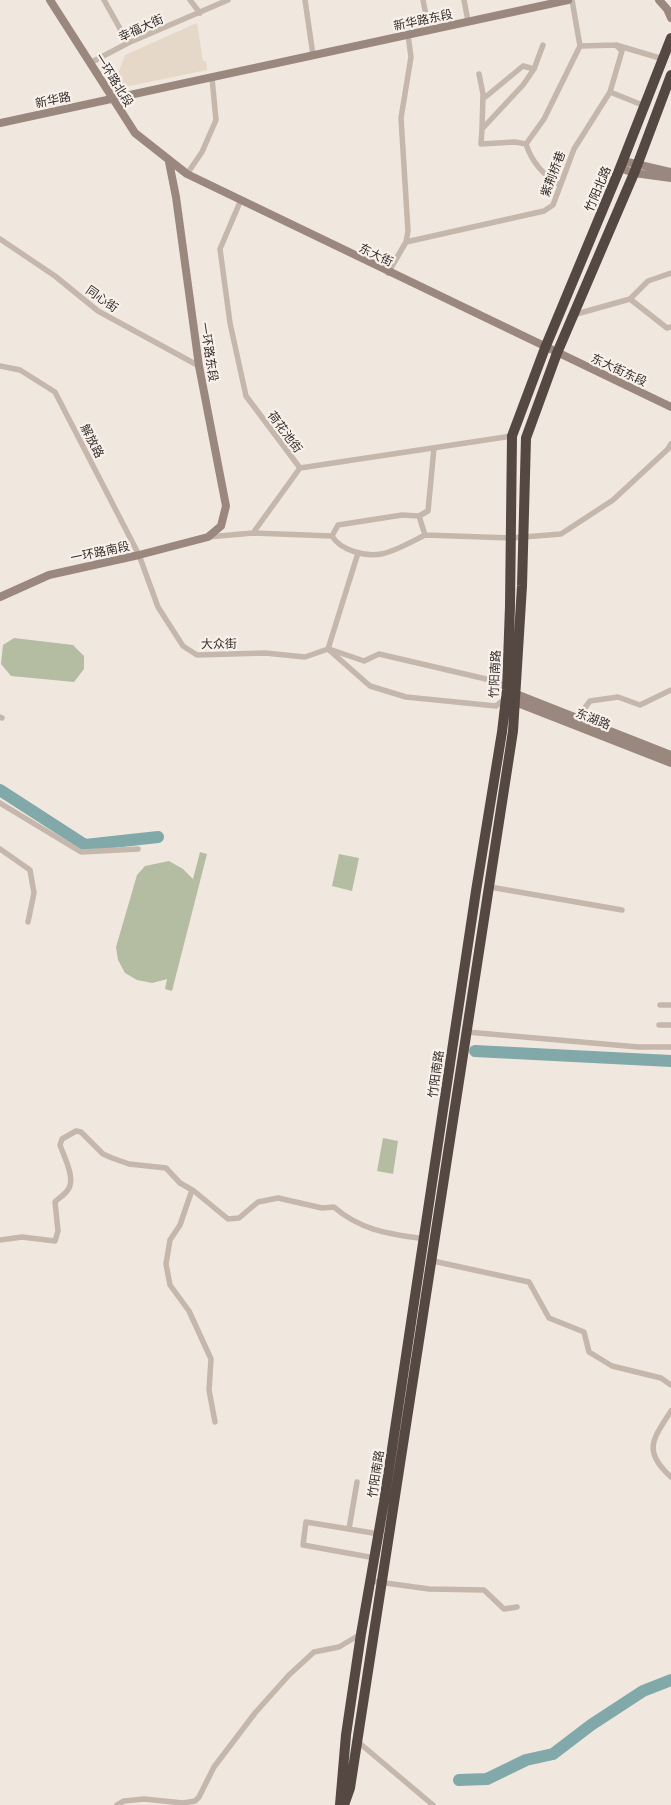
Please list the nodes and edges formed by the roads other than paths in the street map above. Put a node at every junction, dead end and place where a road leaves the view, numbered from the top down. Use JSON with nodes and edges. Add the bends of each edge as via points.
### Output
{"nodes":[{"id":1,"x":50,"y":0,"type":"edge"},
{"id":2,"x":104,"y":0,"type":"edge"},
{"id":3,"x":190,"y":0,"type":"edge"},
{"id":4,"x":228,"y":0,"type":"edge"},
{"id":5,"x":305,"y":0,"type":"edge"},
{"id":6,"x":423,"y":0,"type":"edge"},
{"id":7,"x":464,"y":0,"type":"edge"},
{"id":8,"x":568,"y":0,"type":"edge"},
{"id":9,"x":572,"y":0,"type":"edge"},
{"id":10,"x":659,"y":0,"type":"edge"},
{"id":11,"x":200,"y":13,"type":"junction"},
{"id":12,"x":671,"y":18,"type":"edge"},
{"id":13,"x":468,"y":22,"type":"junction"},
{"id":14,"x":429,"y":30,"type":"junction"},
{"id":15,"x":408,"y":35,"type":"junction"},
{"id":16,"x":671,"y":38,"type":"edge"},
{"id":17,"x":128,"y":43,"type":"junction"},
{"id":18,"x":543,"y":45,"type":"dead end"},
{"id":19,"x":616,"y":45,"type":"junction"},
{"id":20,"x":580,"y":46,"type":"junction"},
{"id":21,"x":313,"y":55,"type":"junction"},
{"id":22,"x":663,"y":58,"type":"junction"},
{"id":23,"x":90,"y":63,"type":"junction"},
{"id":24,"x":534,"y":69,"type":"junction"},
{"id":25,"x":479,"y":74,"type":"dead end"},
{"id":26,"x":671,"y":75,"type":"edge"},
{"id":27,"x":212,"y":78,"type":"junction"},
{"id":28,"x":610,"y":92,"type":"junction"},
{"id":29,"x":112,"y":99,"type":"junction"},
{"id":30,"x":483,"y":99,"type":"junction"},
{"id":31,"x":645,"y":106,"type":"junction"},
{"id":32,"x":0,"y":123,"type":"edge"},
{"id":33,"x":482,"y":129,"type":"junction"},
{"id":34,"x":526,"y":144,"type":"junction"},
{"id":35,"x":169,"y":162,"type":"junction"},
{"id":36,"x":622,"y":164,"type":"junction"},
{"id":37,"x":635,"y":169,"type":"junction"},
{"id":38,"x":671,"y":172,"type":"edge"},
{"id":39,"x":187,"y":174,"type":"junction"},
{"id":40,"x":671,"y":178,"type":"edge"},
{"id":41,"x":560,"y":185,"type":"junction"},
{"id":42,"x":240,"y":202,"type":"junction"},
{"id":43,"x":0,"y":239,"type":"edge"},
{"id":44,"x":406,"y":242,"type":"junction"},
{"id":45,"x":388,"y":273,"type":"junction"},
{"id":46,"x":671,"y":273,"type":"edge"},
{"id":47,"x":630,"y":299,"type":"junction"},
{"id":48,"x":573,"y":316,"type":"junction"},
{"id":49,"x":671,"y":327,"type":"edge"},
{"id":50,"x":545,"y":348,"type":"junction"},
{"id":51,"x":557,"y":354,"type":"junction"},
{"id":52,"x":0,"y":366,"type":"edge"},
{"id":53,"x":199,"y":366,"type":"junction"},
{"id":54,"x":671,"y":407,"type":"edge"},
{"id":55,"x":512,"y":436,"type":"junction"},
{"id":56,"x":671,"y":444,"type":"edge"},
{"id":57,"x":434,"y":448,"type":"junction"},
{"id":58,"x":300,"y":468,"type":"junction"},
{"id":59,"x":419,"y":516,"type":"junction"},
{"id":60,"x":253,"y":533,"type":"junction"},
{"id":61,"x":425,"y":535,"type":"junction"},
{"id":62,"x":332,"y":536,"type":"junction"},
{"id":63,"x":208,"y":537,"type":"junction"},
{"id":64,"x":524,"y":537,"type":"junction"},
{"id":65,"x":511,"y":538,"type":"junction"},
{"id":66,"x":358,"y":553,"type":"junction"},
{"id":67,"x":139,"y":555,"type":"junction"},
{"id":68,"x":0,"y":597,"type":"edge"},
{"id":69,"x":328,"y":649,"type":"junction"},
{"id":70,"x":671,"y":690,"type":"edge"},
{"id":71,"x":512,"y":696,"type":"junction"},
{"id":72,"x":578,"y":717,"type":"junction"},
{"id":73,"x":671,"y":755,"type":"edge"},
{"id":74,"x":671,"y":763,"type":"edge"},
{"id":75,"x":0,"y":803,"type":"edge"},
{"id":76,"x":0,"y":849,"type":"edge"},
{"id":77,"x":138,"y":849,"type":"dead end"},
{"id":78,"x":490,"y":887,"type":"junction"},
{"id":79,"x":622,"y":910,"type":"dead end"},
{"id":80,"x":28,"y":922,"type":"dead end"},
{"id":81,"x":660,"y":1005,"type":"dead end"},
{"id":82,"x":671,"y":1005,"type":"edge"},
{"id":83,"x":659,"y":1025,"type":"dead end"},
{"id":84,"x":671,"y":1025,"type":"edge"},
{"id":85,"x":468,"y":1032,"type":"junction"},
{"id":86,"x":671,"y":1047,"type":"edge"},
{"id":87,"x":192,"y":1190,"type":"junction"},
{"id":88,"x":424,"y":1239,"type":"junction"},
{"id":89,"x":0,"y":1240,"type":"edge"},
{"id":90,"x":436,"y":1241,"type":"junction"},
{"id":91,"x":433,"y":1261,"type":"junction"},
{"id":92,"x":671,"y":1385,"type":"edge"},
{"id":93,"x":671,"y":1411,"type":"edge"},
{"id":94,"x":215,"y":1422,"type":"dead end"},
{"id":95,"x":671,"y":1477,"type":"edge"},
{"id":96,"x":357,"y":1482,"type":"dead end"},
{"id":97,"x":349,"y":1529,"type":"junction"},
{"id":98,"x":379,"y":1534,"type":"junction"},
{"id":99,"x":375,"y":1558,"type":"junction"},
{"id":100,"x":371,"y":1582,"type":"junction"},
{"id":101,"x":382,"y":1584,"type":"junction"},
{"id":102,"x":517,"y":1607,"type":"dead end"},
{"id":103,"x":361,"y":1634,"type":"junction"},
{"id":104,"x":346,"y":1735,"type":"junction"},
{"id":105,"x":358,"y":1742,"type":"junction"},
{"id":106,"x":117,"y":1805,"type":"edge"},
{"id":107,"x":340,"y":1805,"type":"edge"},
{"id":108,"x":344,"y":1805,"type":"edge"},
{"id":109,"x":433,"y":1805,"type":"edge"}],
"edges":[{"from":1,"to":23,"type":"street","name":"一环路北段"},
{"from":2,"to":17,"type":"street"},
{"from":3,"to":11,"type":"street"},
{"from":4,"to":11,"type":"street","name":"幸福大街"},
{"from":5,"to":21,"type":"street"},
{"from":6,"to":14,"type":"street"},
{"from":7,"to":13,"type":"street"},
{"from":8,"to":13,"type":"street","name":"新华路东段"},
{"from":9,"to":20,"type":"street"},
{"from":10,"to":12,"type":"street"},
{"from":11,"to":17,"type":"street","name":"幸福大街"},
{"from":13,"to":14,"type":"street","name":"新华路东段"},
{"from":14,"to":15,"type":"street","name":"新华路东段"},
{"from":15,"to":21,"type":"street","name":"新华路东段"},
{"from":15,"to":44,"type":"street","via":[[411,57],[401,118],[407,190]]},
{"from":16,"to":22,"type":"highway","name":"竹阳北路"},
{"from":17,"to":23,"type":"street","name":"幸福大街"},
{"from":18,"to":24,"type":"street"},
{"from":19,"to":20,"type":"street"},
{"from":19,"to":22,"type":"street"},
{"from":19,"to":28,"type":"street","name":"紫荆桥巷","via":[[622,51]]},
{"from":20,"to":34,"type":"street","via":[[544,119]]},
{"from":21,"to":27,"type":"street","name":"新华路东段"},
{"from":22,"to":31,"type":"highway","name":"竹阳北路"},
{"from":23,"to":29,"type":"street","name":"一环路北段"},
{"from":24,"to":30,"type":"street","via":[[523,66]]},
{"from":24,"to":33,"type":"street"},
{"from":25,"to":30,"type":"street"},
{"from":26,"to":37,"type":"highway"},
{"from":27,"to":29,"type":"street","name":"新华路东段"},
{"from":27,"to":39,"type":"street","via":[[216,120],[202,152]]},
{"from":28,"to":31,"type":"street"},
{"from":28,"to":41,"type":"street","name":"紫荆桥巷","via":[[574,149]]},
{"from":29,"to":32,"type":"street","name":"新华路"},
{"from":29,"to":35,"type":"street","name":"一环路北段","via":[[135,132]]},
{"from":30,"to":33,"type":"street"},
{"from":31,"to":36,"type":"highway","name":"竹阳北路"},
{"from":33,"to":34,"type":"street","via":[[481,144]]},
{"from":34,"to":41,"type":"street","via":[[531,160]]},
{"from":35,"to":39,"type":"street","name":"东大街"},
{"from":35,"to":53,"type":"street","name":"一环路东段"},
{"from":36,"to":37,"type":"street"},
{"from":36,"to":50,"type":"highway","name":"竹阳北路"},
{"from":37,"to":38,"type":"street"},
{"from":37,"to":40,"type":"street"},
{"from":37,"to":48,"type":"highway"},
{"from":39,"to":42,"type":"street","name":"东大街"},
{"from":41,"to":44,"type":"street","name":"紫荆桥巷","via":[[553,205],[544,211]]},
{"from":42,"to":45,"type":"street","name":"东大街"},
{"from":42,"to":58,"type":"street","name":"荷花池街","via":[[220,249],[230,323],[246,396]]},
{"from":43,"to":53,"type":"street","name":"同心街","via":[[55,276],[98,311]]},
{"from":44,"to":45,"type":"street"},
{"from":45,"to":50,"type":"street","name":"东大街"},
{"from":46,"to":47,"type":"street","via":[[648,280]]},
{"from":47,"to":48,"type":"street"},
{"from":47,"to":49,"type":"street","via":[[667,328]]},
{"from":48,"to":51,"type":"highway"},
{"from":50,"to":51,"type":"street","name":"东大街"},
{"from":50,"to":55,"type":"highway","name":"竹阳南路"},
{"from":51,"to":54,"type":"street","name":"东大街东段"},
{"from":51,"to":64,"type":"highway","name":"竹阳南路","via":[[526,438]]},
{"from":52,"to":67,"type":"street","name":"解放路","via":[[20,370],[55,392]]},
{"from":53,"to":63,"type":"street","name":"一环路东段","via":[[226,506],[222,526]]},
{"from":55,"to":57,"type":"street","name":"荷花池街"},
{"from":55,"to":65,"type":"highway","name":"竹阳南路"},
{"from":56,"to":64,"type":"street","via":[[613,500],[568,529],[560,534]]},
{"from":57,"to":58,"type":"street","name":"荷花池街"},
{"from":57,"to":59,"type":"street","via":[[428,511]]},
{"from":58,"to":60,"type":"street"},
{"from":59,"to":61,"type":"street"},
{"from":59,"to":62,"type":"street","via":[[402,515],[338,526]]},
{"from":60,"to":62,"type":"street"},
{"from":60,"to":63,"type":"street"},
{"from":61,"to":65,"type":"street"},
{"from":61,"to":66,"type":"street","via":[[380,554]]},
{"from":62,"to":66,"type":"street","via":[[337,544]]},
{"from":63,"to":67,"type":"street","name":"一环路南段"},
{"from":64,"to":65,"type":"street"},
{"from":64,"to":71,"type":"highway","name":"竹阳南路"},
{"from":65,"to":71,"type":"highway","name":"竹阳南路"},
{"from":66,"to":69,"type":"street"},
{"from":67,"to":68,"type":"street","name":"一环路南段","via":[[50,575]]},
{"from":67,"to":69,"type":"street","name":"大众街","via":[[158,607],[173,633],[183,646],[197,655],[264,653],[305,657]]},
{"from":69,"to":71,"type":"street","via":[[364,661],[379,654],[499,682]]},
{"from":69,"to":71,"type":"street","via":[[370,686],[406,697],[496,706]]},
{"from":70,"to":72,"type":"street","via":[[640,705],[618,697],[590,701]]},
{"from":71,"to":72,"type":"street","name":"东湖路"},
{"from":71,"to":74,"type":"street","name":"东湖路"},
{"from":71,"to":78,"type":"highway","name":"竹阳南路"},
{"from":71,"to":88,"type":"highway","name":"竹阳南路"},
{"from":72,"to":73,"type":"street","name":"东湖路"},
{"from":75,"to":77,"type":"street","via":[[81,852]]},
{"from":76,"to":80,"type":"street","via":[[30,870],[34,892]]},
{"from":78,"to":79,"type":"street"},
{"from":78,"to":85,"type":"highway","name":"竹阳南路"},
{"from":81,"to":82,"type":"street"},
{"from":83,"to":84,"type":"street"},
{"from":85,"to":86,"type":"street"},
{"from":85,"to":90,"type":"highway","name":"竹阳南路"},
{"from":87,"to":88,"type":"street","via":[[228,1219],[239,1218],[258,1202],[278,1198],[322,1208],[330,1206],[382,1234]]},
{"from":87,"to":89,"type":"street","via":[[166,1168],[129,1164],[112,1158],[103,1154],[81,1132],[72,1131],[60,1145],[69,1167],[70,1184],[55,1202],[58,1230],[55,1241],[22,1237]]},
{"from":87,"to":94,"type":"street","via":[[180,1225],[170,1240],[166,1264],[170,1285],[201,1332],[211,1359],[209,1390]]},
{"from":88,"to":90,"type":"street"},
{"from":88,"to":98,"type":"highway","name":"竹阳南路"},
{"from":90,"to":91,"type":"highway","name":"竹阳南路"},
{"from":91,"to":92,"type":"street","via":[[529,1282],[549,1318],[584,1332],[590,1352],[612,1366],[661,1378]]},
{"from":91,"to":101,"type":"highway","name":"竹阳南路"},
{"from":93,"to":95,"type":"street","via":[[651,1448],[655,1460]]},
{"from":96,"to":97,"type":"street"},
{"from":97,"to":98,"type":"street"},
{"from":97,"to":99,"type":"street","via":[[306,1522],[303,1545]]},
{"from":98,"to":99,"type":"highway","name":"竹阳南路"},
{"from":99,"to":100,"type":"highway","name":"竹阳南路"},
{"from":100,"to":101,"type":"street"},
{"from":100,"to":103,"type":"highway","name":"竹阳南路"},
{"from":101,"to":102,"type":"street","via":[[484,1590],[504,1609]]},
{"from":101,"to":105,"type":"highway","name":"竹阳南路"},
{"from":103,"to":104,"type":"highway","name":"竹阳南路"},
{"from":103,"to":106,"type":"street","via":[[339,1648],[314,1652],[289,1676],[254,1713],[214,1767],[194,1801],[144,1799]]},
{"from":104,"to":105,"type":"street"},
{"from":104,"to":107,"type":"highway","name":"竹阳南路"},
{"from":105,"to":108,"type":"highway","name":"竹阳南路"},
{"from":105,"to":109,"type":"street"}]}
